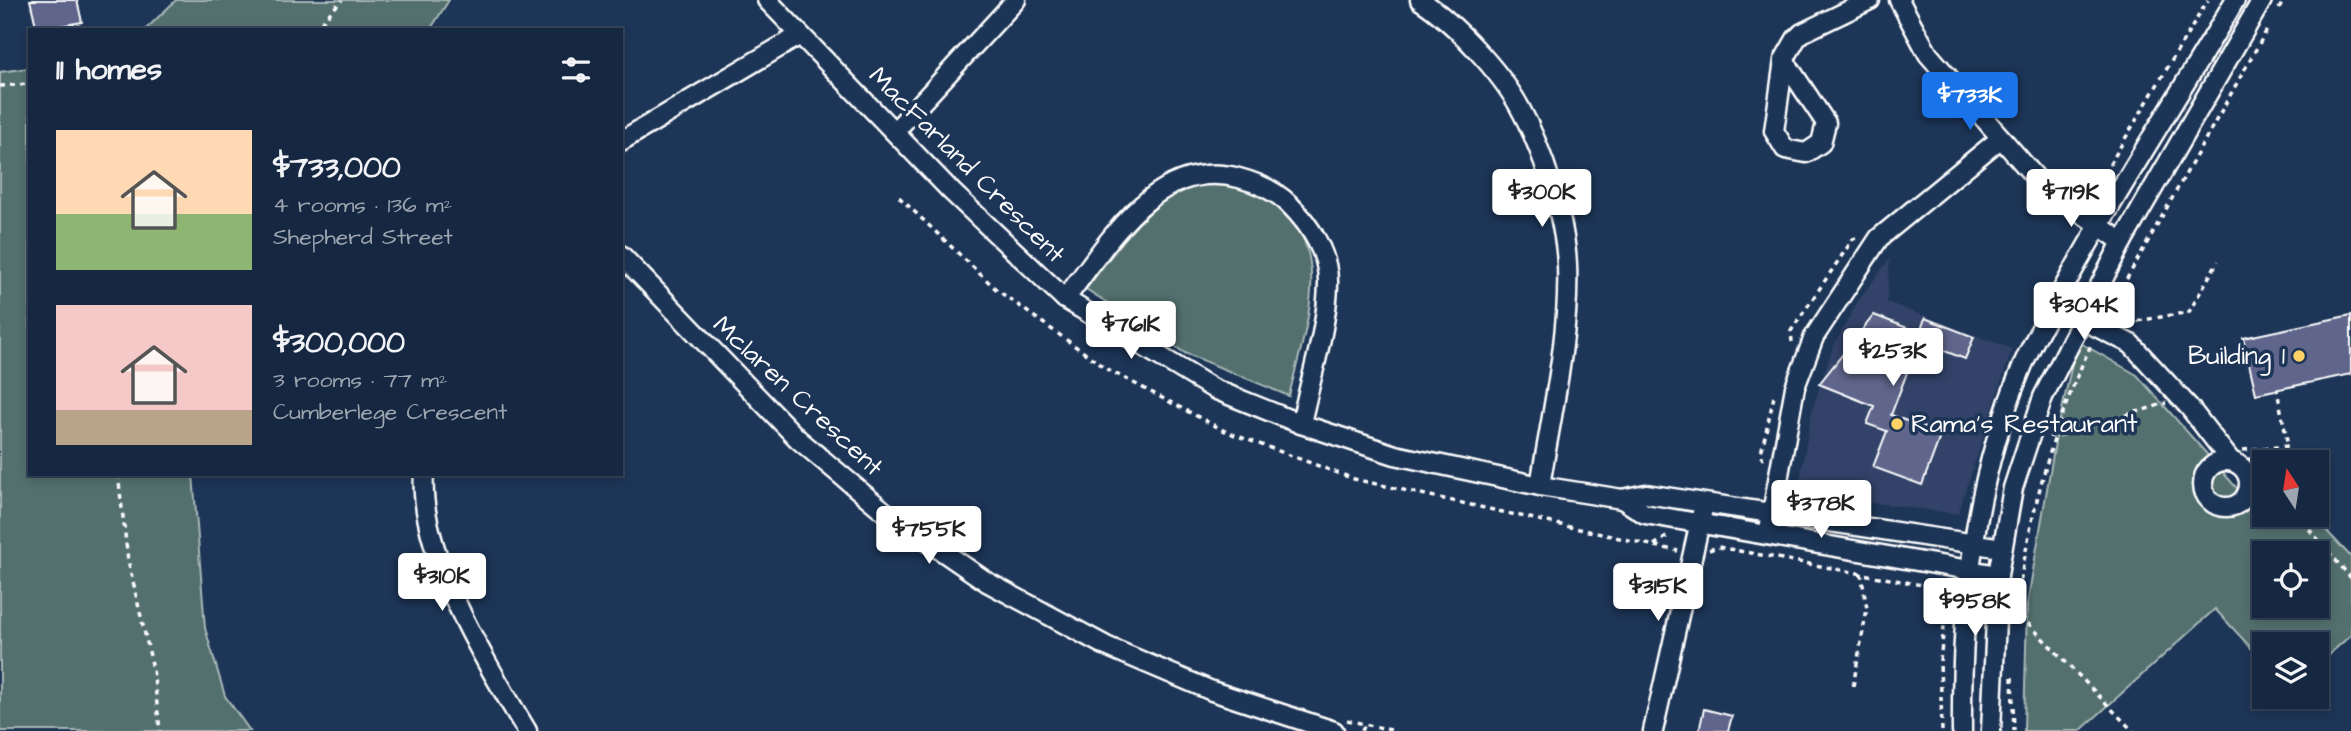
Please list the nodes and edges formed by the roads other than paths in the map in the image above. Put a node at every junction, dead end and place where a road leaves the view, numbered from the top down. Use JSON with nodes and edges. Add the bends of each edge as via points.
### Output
{"nodes":[{"id":1,"x":767,"y":0,"type":"edge"},
{"id":2,"x":1016,"y":0,"type":"edge"},
{"id":3,"x":1420,"y":0,"type":"edge"},
{"id":4,"x":1870,"y":0,"type":"edge"},
{"id":5,"x":1899,"y":0,"type":"edge"},
{"id":6,"x":2235,"y":0,"type":"edge"},
{"id":7,"x":2262,"y":0,"type":"edge"},
{"id":8,"x":800,"y":35,"type":"junction"},
{"id":9,"x":1784,"y":60,"type":"junction"},
{"id":10,"x":895,"y":131,"type":"junction"},
{"id":11,"x":2001,"y":138,"type":"junction"},
{"id":12,"x":623,"y":140,"type":"edge"},
{"id":13,"x":2098,"y":225,"type":"junction"},
{"id":14,"x":2123,"y":242,"type":"junction"},
{"id":15,"x":623,"y":257,"type":"edge"},
{"id":16,"x":1065,"y":299,"type":"junction"},
{"id":17,"x":2054,"y":306,"type":"junction"},
{"id":18,"x":2081,"y":319,"type":"junction"},
{"id":19,"x":1301,"y":425,"type":"junction"},
{"id":20,"x":2236,"y":455,"type":"road end"},
{"id":21,"x":424,"y":476,"type":"edge"},
{"id":22,"x":1540,"y":486,"type":"junction"},
{"id":23,"x":1622,"y":499,"type":"junction"},
{"id":24,"x":1704,"y":503,"type":"junction"},
{"id":25,"x":1772,"y":513,"type":"junction"},
{"id":26,"x":1700,"y":523,"type":"junction"},
{"id":27,"x":1768,"y":535,"type":"junction"},
{"id":28,"x":1972,"y":544,"type":"junction"},
{"id":29,"x":2002,"y":548,"type":"junction"},
{"id":30,"x":1968,"y":570,"type":"junction"},
{"id":31,"x":1998,"y":575,"type":"junction"},
{"id":32,"x":1340,"y":725,"type":"edge"},
{"id":33,"x":527,"y":731,"type":"edge"},
{"id":34,"x":1653,"y":731,"type":"edge"},
{"id":35,"x":1962,"y":731,"type":"edge"},
{"id":36,"x":1991,"y":731,"type":"edge"}],
"edges":[{"from":1,"to":8,"type":"street","name":"MacFarland Crescent"},
{"from":2,"to":10,"type":"street"},
{"from":3,"to":22,"type":"street","via":[[1484,61],[1520,107],[1557,204],[1567,262],[1567,302]]},
{"from":4,"to":9,"type":"street","via":[[1802,33]]},
{"from":5,"to":11,"type":"street","via":[[1928,54]]},
{"from":6,"to":13,"type":"street"},
{"from":7,"to":14,"type":"street"},
{"from":8,"to":10,"type":"street","name":"MacFarland Crescent"},
{"from":8,"to":12,"type":"street"},
{"from":9,"to":9,"type":"street","via":[[1774,131],[1786,149],[1806,153],[1823,140],[1826,122]]},
{"from":10,"to":16,"type":"street","name":"MacFarland Crescent","via":[[994,235]]},
{"from":11,"to":13,"type":"street","via":[[2042,185]]},
{"from":11,"to":25,"type":"street","via":[[1879,238],[1838,297],[1814,337],[1795,387]]},
{"from":13,"to":14,"type":"street"},
{"from":13,"to":17,"type":"street"},
{"from":14,"to":18,"type":"street"},
{"from":15,"to":32,"type":"street","name":"Mclaren Crescent","via":[[798,439],[885,512],[976,574],[1106,646],[1212,691]]},
{"from":16,"to":19,"type":"street","name":"MacFarland Crescent","via":[[1214,389]]},
{"from":16,"to":19,"type":"street","via":[[1135,210],[1164,187],[1192,175],[1226,174],[1257,183],[1283,198],[1307,222],[1322,252],[1328,282]]},
{"from":17,"to":18,"type":"street"},
{"from":17,"to":28,"type":"street","via":[[2022,368],[1986,480]]},
{"from":18,"to":20,"type":"street","via":[[2131,344]]},
{"from":18,"to":29,"type":"street","via":[[2050,379],[2029,435]]},
{"from":19,"to":22,"type":"street","name":"MacFarland Crescent","via":[[1395,454]]},
{"from":21,"to":33,"type":"street","via":[[430,534],[446,578]]},
{"from":22,"to":23,"type":"street","name":"MacFarland Crescent"},
{"from":23,"to":24,"type":"street","name":"MacFarland Crescent","via":[[1646,494]]},
{"from":23,"to":26,"type":"street","name":"MacFarland Crescent","via":[[1645,514]]},
{"from":24,"to":25,"type":"street","name":"MacFarland Crescent"},
{"from":24,"to":26,"type":"street"},
{"from":25,"to":27,"type":"street"},
{"from":25,"to":28,"type":"street","name":"MacFarland Crescent"},
{"from":26,"to":27,"type":"street","name":"MacFarland Crescent"},
{"from":26,"to":34,"type":"street"},
{"from":27,"to":30,"type":"street","name":"MacFarland Crescent"},
{"from":28,"to":29,"type":"street","name":"MacFarland Crescent"},
{"from":28,"to":30,"type":"street"},
{"from":29,"to":31,"type":"street"},
{"from":30,"to":31,"type":"street","name":"MacFarland Crescent"},
{"from":30,"to":35,"type":"street","via":[[1961,654]]},
{"from":31,"to":36,"type":"street"}]}
